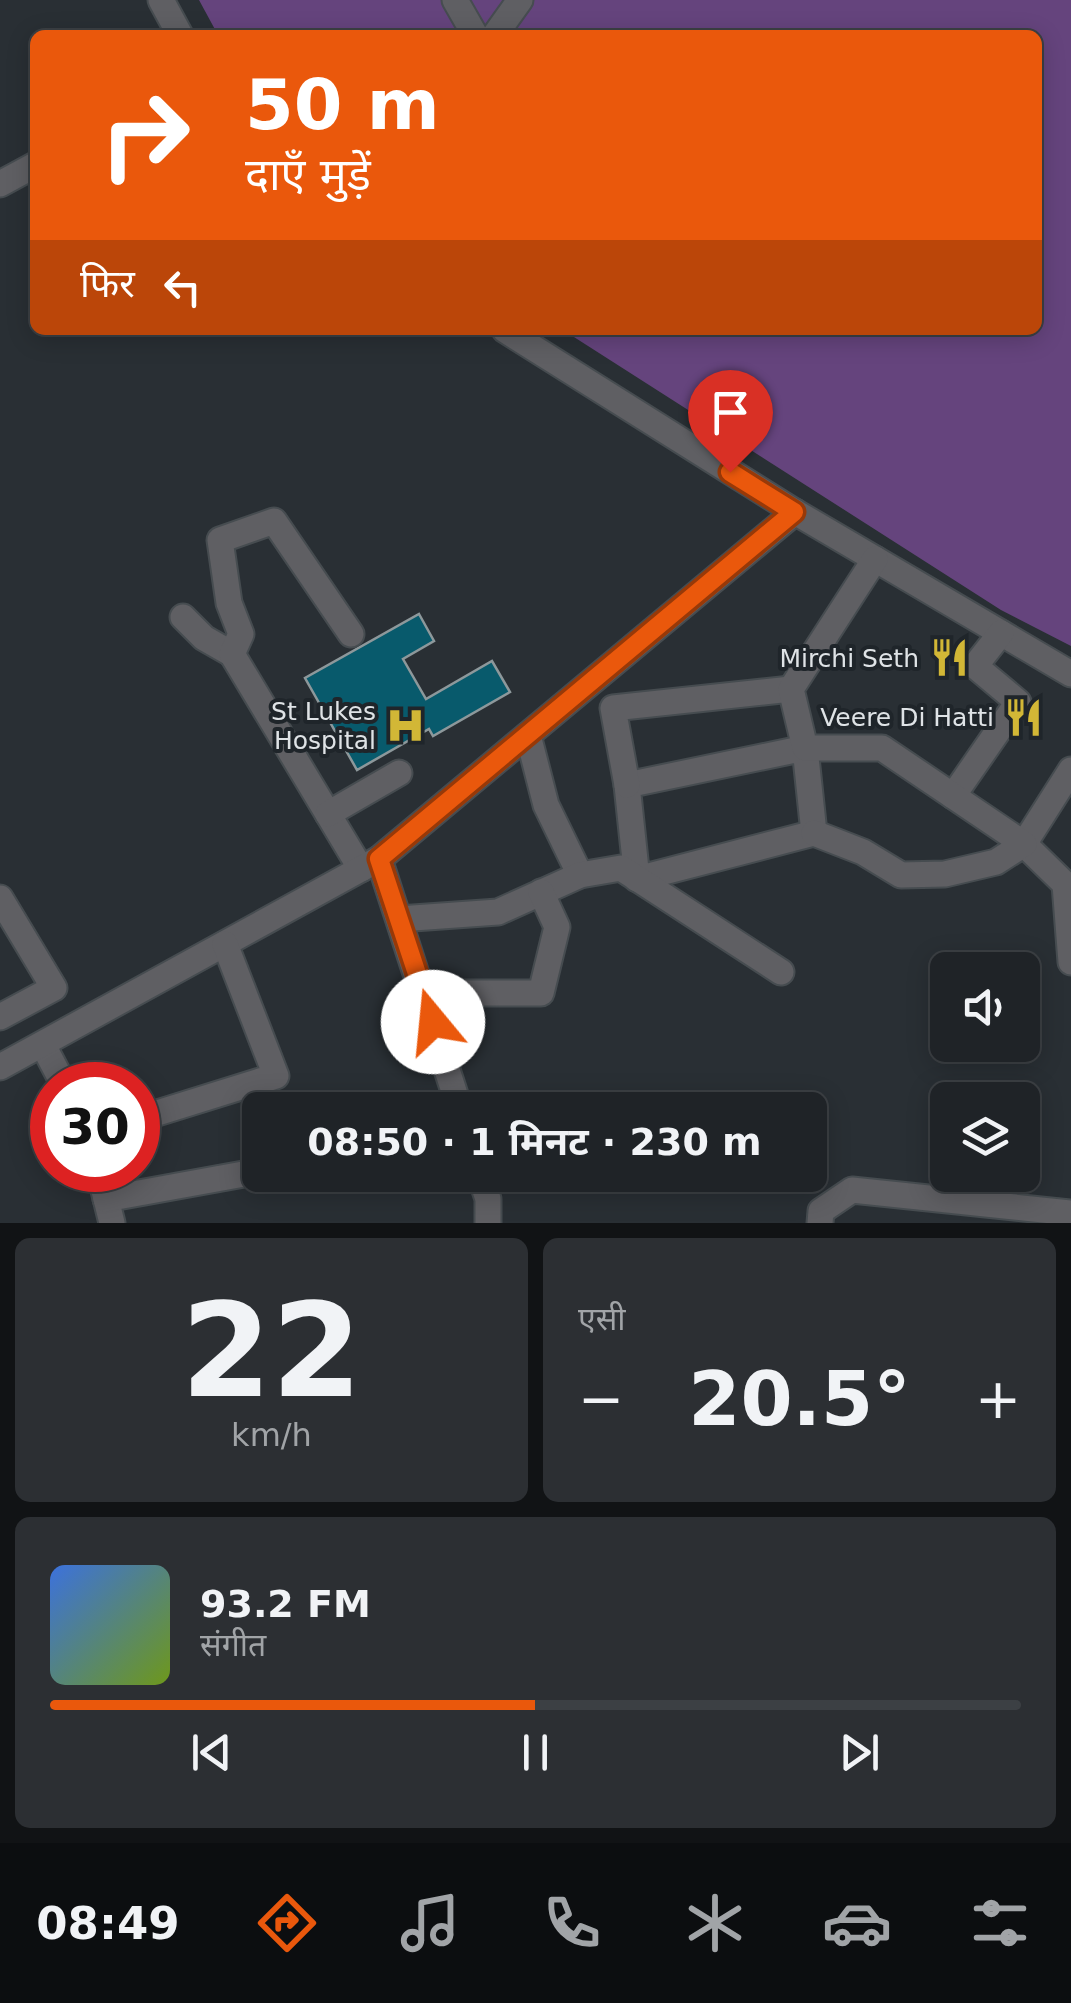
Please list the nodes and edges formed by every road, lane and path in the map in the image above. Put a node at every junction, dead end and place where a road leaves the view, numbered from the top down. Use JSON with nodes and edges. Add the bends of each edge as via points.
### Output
{"nodes":[{"id":1,"x":161,"y":0,"type":"edge"},
{"id":2,"x":455,"y":0,"type":"edge"},
{"id":3,"x":520,"y":0,"type":"edge"},
{"id":4,"x":177,"y":30,"type":"edge"},
{"id":5,"x":472,"y":30,"type":"edge"},
{"id":6,"x":499,"y":30,"type":"edge"},
{"id":7,"x":30,"y":168,"type":"edge"},
{"id":8,"x":0,"y":184,"type":"edge"},
{"id":9,"x":513,"y":335,"type":"edge"},
{"id":10,"x":794,"y":512,"type":"junction"},
{"id":11,"x":875,"y":559,"type":"junction"},
{"id":12,"x":183,"y":617,"type":"dead end"},
{"id":13,"x":1001,"y":633,"type":"junction"},
{"id":14,"x":352,"y":634,"type":"dead end"},
{"id":15,"x":232,"y":654,"type":"junction"},
{"id":16,"x":1071,"y":674,"type":"edge"},
{"id":17,"x":791,"y":689,"type":"junction"},
{"id":18,"x":528,"y":735,"type":"junction"},
{"id":19,"x":805,"y":748,"type":"junction"},
{"id":20,"x":1071,"y":770,"type":"edge"},
{"id":21,"x":399,"y":773,"type":"dead end"},
{"id":22,"x":627,"y":785,"type":"junction"},
{"id":23,"x":953,"y":796,"type":"junction"},
{"id":24,"x":328,"y":814,"type":"junction"},
{"id":25,"x":814,"y":832,"type":"junction"},
{"id":26,"x":1024,"y":844,"type":"junction"},
{"id":27,"x":370,"y":864,"type":"junction"},
{"id":28,"x":580,"y":875,"type":"junction"},
{"id":29,"x":637,"y":879,"type":"junction"},
{"id":30,"x":541,"y":892,"type":"junction"},
{"id":31,"x":0,"y":898,"type":"edge"},
{"id":32,"x":400,"y":918,"type":"junction"},
{"id":33,"x":9,"y":932,"type":"edge"},
{"id":34,"x":225,"y":944,"type":"junction"},
{"id":35,"x":1071,"y":962,"type":"edge"},
{"id":36,"x":781,"y":972,"type":"dead end"},
{"id":37,"x":54,"y":988,"type":"junction"},
{"id":38,"x":424,"y":993,"type":"junction"},
{"id":39,"x":0,"y":1017,"type":"edge"},
{"id":40,"x":78,"y":1025,"type":"junction"},
{"id":41,"x":43,"y":1044,"type":"junction"},
{"id":42,"x":52,"y":1062,"type":"edge"},
{"id":43,"x":0,"y":1068,"type":"edge"},
{"id":44,"x":454,"y":1092,"type":"edge"},
{"id":45,"x":160,"y":1112,"type":"edge"},
{"id":46,"x":242,"y":1176,"type":"edge"},
{"id":47,"x":486,"y":1192,"type":"edge"},
{"id":48,"x":109,"y":1211,"type":"edge"},
{"id":49,"x":1071,"y":1214,"type":"edge"},
{"id":50,"x":488,"y":1223,"type":"edge"},
{"id":51,"x":820,"y":1223,"type":"edge"}],
"edges":[{"from":1,"to":4,"type":"street"},
{"from":2,"to":5,"type":"street"},
{"from":3,"to":6,"type":"street"},
{"from":7,"to":8,"type":"street"},
{"from":9,"to":10,"type":"street"},
{"from":10,"to":11,"type":"street"},
{"from":10,"to":18,"type":"street"},
{"from":11,"to":13,"type":"street"},
{"from":11,"to":17,"type":"street"},
{"from":12,"to":15,"type":"street"},
{"from":13,"to":16,"type":"street"},
{"from":13,"to":23,"type":"street","via":[[975,666],[1018,702]]},
{"from":14,"to":15,"type":"street","via":[[274,521],[220,540],[241,634]]},
{"from":15,"to":24,"type":"street"},
{"from":17,"to":19,"type":"street"},
{"from":17,"to":22,"type":"street","via":[[613,708]]},
{"from":18,"to":27,"type":"street"},
{"from":18,"to":28,"type":"street","via":[[546,805]]},
{"from":19,"to":22,"type":"street"},
{"from":19,"to":23,"type":"street","via":[[882,748]]},
{"from":19,"to":25,"type":"street"},
{"from":20,"to":26,"type":"street"},
{"from":21,"to":24,"type":"street"},
{"from":22,"to":29,"type":"street"},
{"from":23,"to":26,"type":"street"},
{"from":24,"to":27,"type":"street"},
{"from":25,"to":26,"type":"street","via":[[901,874],[996,862]]},
{"from":25,"to":29,"type":"street"},
{"from":26,"to":35,"type":"street","via":[[1065,884]]},
{"from":27,"to":32,"type":"street"},
{"from":27,"to":34,"type":"street"},
{"from":28,"to":29,"type":"street","via":[[620,868]]},
{"from":28,"to":30,"type":"street"},
{"from":29,"to":36,"type":"street"},
{"from":30,"to":32,"type":"street","via":[[498,912]]},
{"from":30,"to":38,"type":"street","via":[[557,927],[541,993]]},
{"from":31,"to":33,"type":"street"},
{"from":32,"to":38,"type":"street"},
{"from":33,"to":37,"type":"street"},
{"from":34,"to":40,"type":"street"},
{"from":34,"to":45,"type":"street","via":[[276,1076]]},
{"from":37,"to":39,"type":"street"},
{"from":37,"to":40,"type":"street"},
{"from":38,"to":44,"type":"street"},
{"from":40,"to":41,"type":"street"},
{"from":41,"to":42,"type":"street"},
{"from":41,"to":43,"type":"street"},
{"from":46,"to":48,"type":"street"},
{"from":47,"to":50,"type":"street"},
{"from":49,"to":51,"type":"street","via":[[852,1190],[821,1212]]}]}
